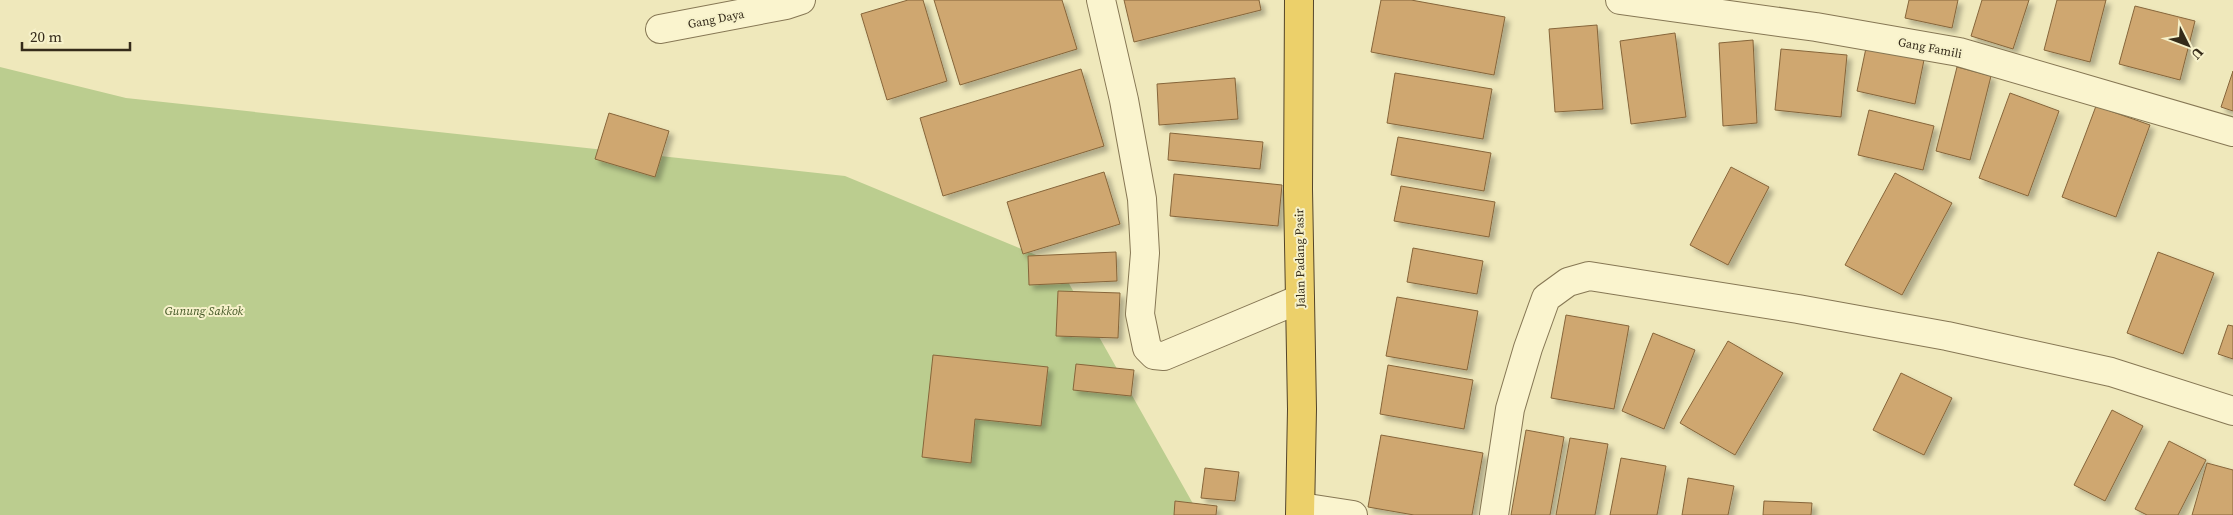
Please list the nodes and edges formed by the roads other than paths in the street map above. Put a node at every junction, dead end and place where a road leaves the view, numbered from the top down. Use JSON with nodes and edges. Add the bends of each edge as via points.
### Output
{"nodes":[{"id":1,"x":801,"y":0,"type":"edge"},
{"id":2,"x":1101,"y":0,"type":"edge"},
{"id":3,"x":1299,"y":0,"type":"edge"},
{"id":4,"x":1620,"y":0,"type":"edge"},
{"id":5,"x":660,"y":29,"type":"dead end"},
{"id":6,"x":2233,"y":132,"type":"edge"},
{"id":7,"x":1300,"y":298,"type":"junction"},
{"id":8,"x":2233,"y":411,"type":"edge"},
{"id":9,"x":1300,"y":511,"type":"edge"},
{"id":10,"x":1353,"y":515,"type":"edge"},
{"id":11,"x":1494,"y":515,"type":"edge"}],
"edges":[{"from":1,"to":5,"type":"street","name":"Gang Daya"},
{"from":2,"to":7,"type":"street","via":[[1142,199],[1145,253],[1140,314],[1147,348],[1154,355],[1164,356]]},
{"from":3,"to":7,"type":"highway","name":"Jalan Padang Pasir"},
{"from":4,"to":6,"type":"street","name":"Gang Famili","via":[[1816,27],[1959,52]]},
{"from":7,"to":9,"type":"highway","name":"Jalan Padang Pasir"},
{"from":8,"to":11,"type":"street","via":[[2111,372],[1947,336],[1589,276],[1568,282],[1546,298],[1510,409]]},
{"from":9,"to":10,"type":"street"}]}
